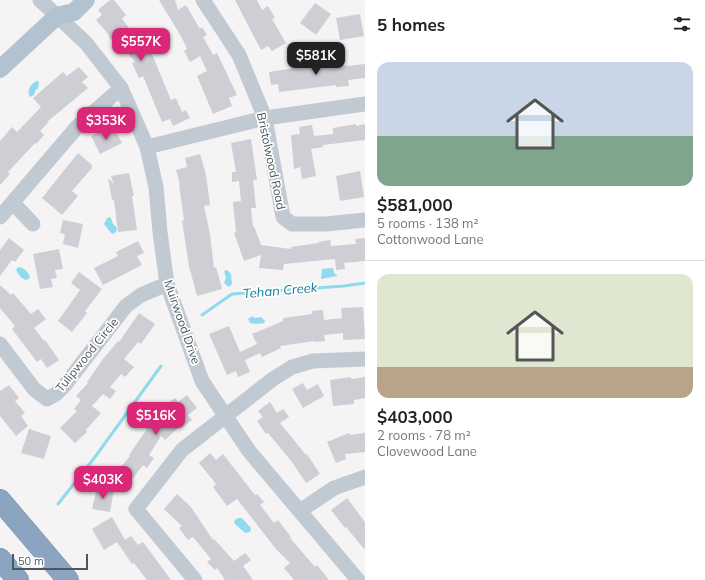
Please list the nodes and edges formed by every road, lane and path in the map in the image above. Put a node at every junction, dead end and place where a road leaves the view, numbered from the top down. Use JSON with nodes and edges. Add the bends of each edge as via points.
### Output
{"nodes":[{"id":1,"x":40,"y":0,"type":"edge"},
{"id":2,"x":86,"y":0,"type":"edge"},
{"id":3,"x":202,"y":0,"type":"edge"},
{"id":4,"x":57,"y":8,"type":"edge"},
{"id":5,"x":0,"y":69,"type":"edge"},
{"id":6,"x":120,"y":88,"type":"junction"},
{"id":7,"x":365,"y":104,"type":"edge"},
{"id":8,"x":265,"y":118,"type":"junction"},
{"id":9,"x":147,"y":147,"type":"junction"},
{"id":10,"x":13,"y":203,"type":"junction"},
{"id":11,"x":0,"y":217,"type":"edge"},
{"id":12,"x":365,"y":220,"type":"edge"},
{"id":13,"x":33,"y":224,"type":"dead end"},
{"id":14,"x":167,"y":284,"type":"junction"},
{"id":15,"x":0,"y":344,"type":"edge"},
{"id":16,"x":365,"y":359,"type":"edge"},
{"id":17,"x":225,"y":416,"type":"junction"},
{"id":18,"x":365,"y":477,"type":"edge"},
{"id":19,"x":0,"y":500,"type":"edge"},
{"id":20,"x":300,"y":511,"type":"junction"},
{"id":21,"x":0,"y":559,"type":"edge"},
{"id":22,"x":18,"y":580,"type":"edge"},
{"id":23,"x":68,"y":580,"type":"edge"},
{"id":24,"x":195,"y":580,"type":"edge"},
{"id":25,"x":358,"y":580,"type":"edge"}],
"edges":[{"from":1,"to":4,"type":"street","name":"Muirwood Drive"},
{"from":2,"to":4,"type":"main road","via":[[74,12]]},
{"from":3,"to":8,"type":"street","name":"Bristolwood Road","via":[[239,55]]},
{"from":4,"to":5,"type":"main road"},
{"from":4,"to":6,"type":"street","name":"Muirwood Drive"},
{"from":6,"to":9,"type":"street","name":"Muirwood Drive"},
{"from":6,"to":10,"type":"street","via":[[77,127]]},
{"from":7,"to":8,"type":"street"},
{"from":8,"to":9,"type":"street"},
{"from":8,"to":12,"type":"street","name":"Bristolwood Road","via":[[283,217],[292,224]]},
{"from":9,"to":14,"type":"street","name":"Muirwood Drive","via":[[156,187]]},
{"from":10,"to":11,"type":"street"},
{"from":10,"to":13,"type":"street"},
{"from":14,"to":15,"type":"street","name":"Tulipwood Circle","via":[[126,306],[65,385],[47,399],[34,389]]},
{"from":14,"to":17,"type":"street","name":"Muirwood Drive","via":[[202,381]]},
{"from":16,"to":17,"type":"street","via":[[313,361],[292,367]]},
{"from":17,"to":20,"type":"street","name":"Muirwood Drive","via":[[248,451]]},
{"from":17,"to":24,"type":"street","via":[[182,450],[136,509]]},
{"from":18,"to":20,"type":"street","via":[[334,488]]},
{"from":19,"to":23,"type":"highway"},
{"from":20,"to":25,"type":"street","name":"Muirwood Drive"},
{"from":21,"to":22,"type":"highway"}]}
